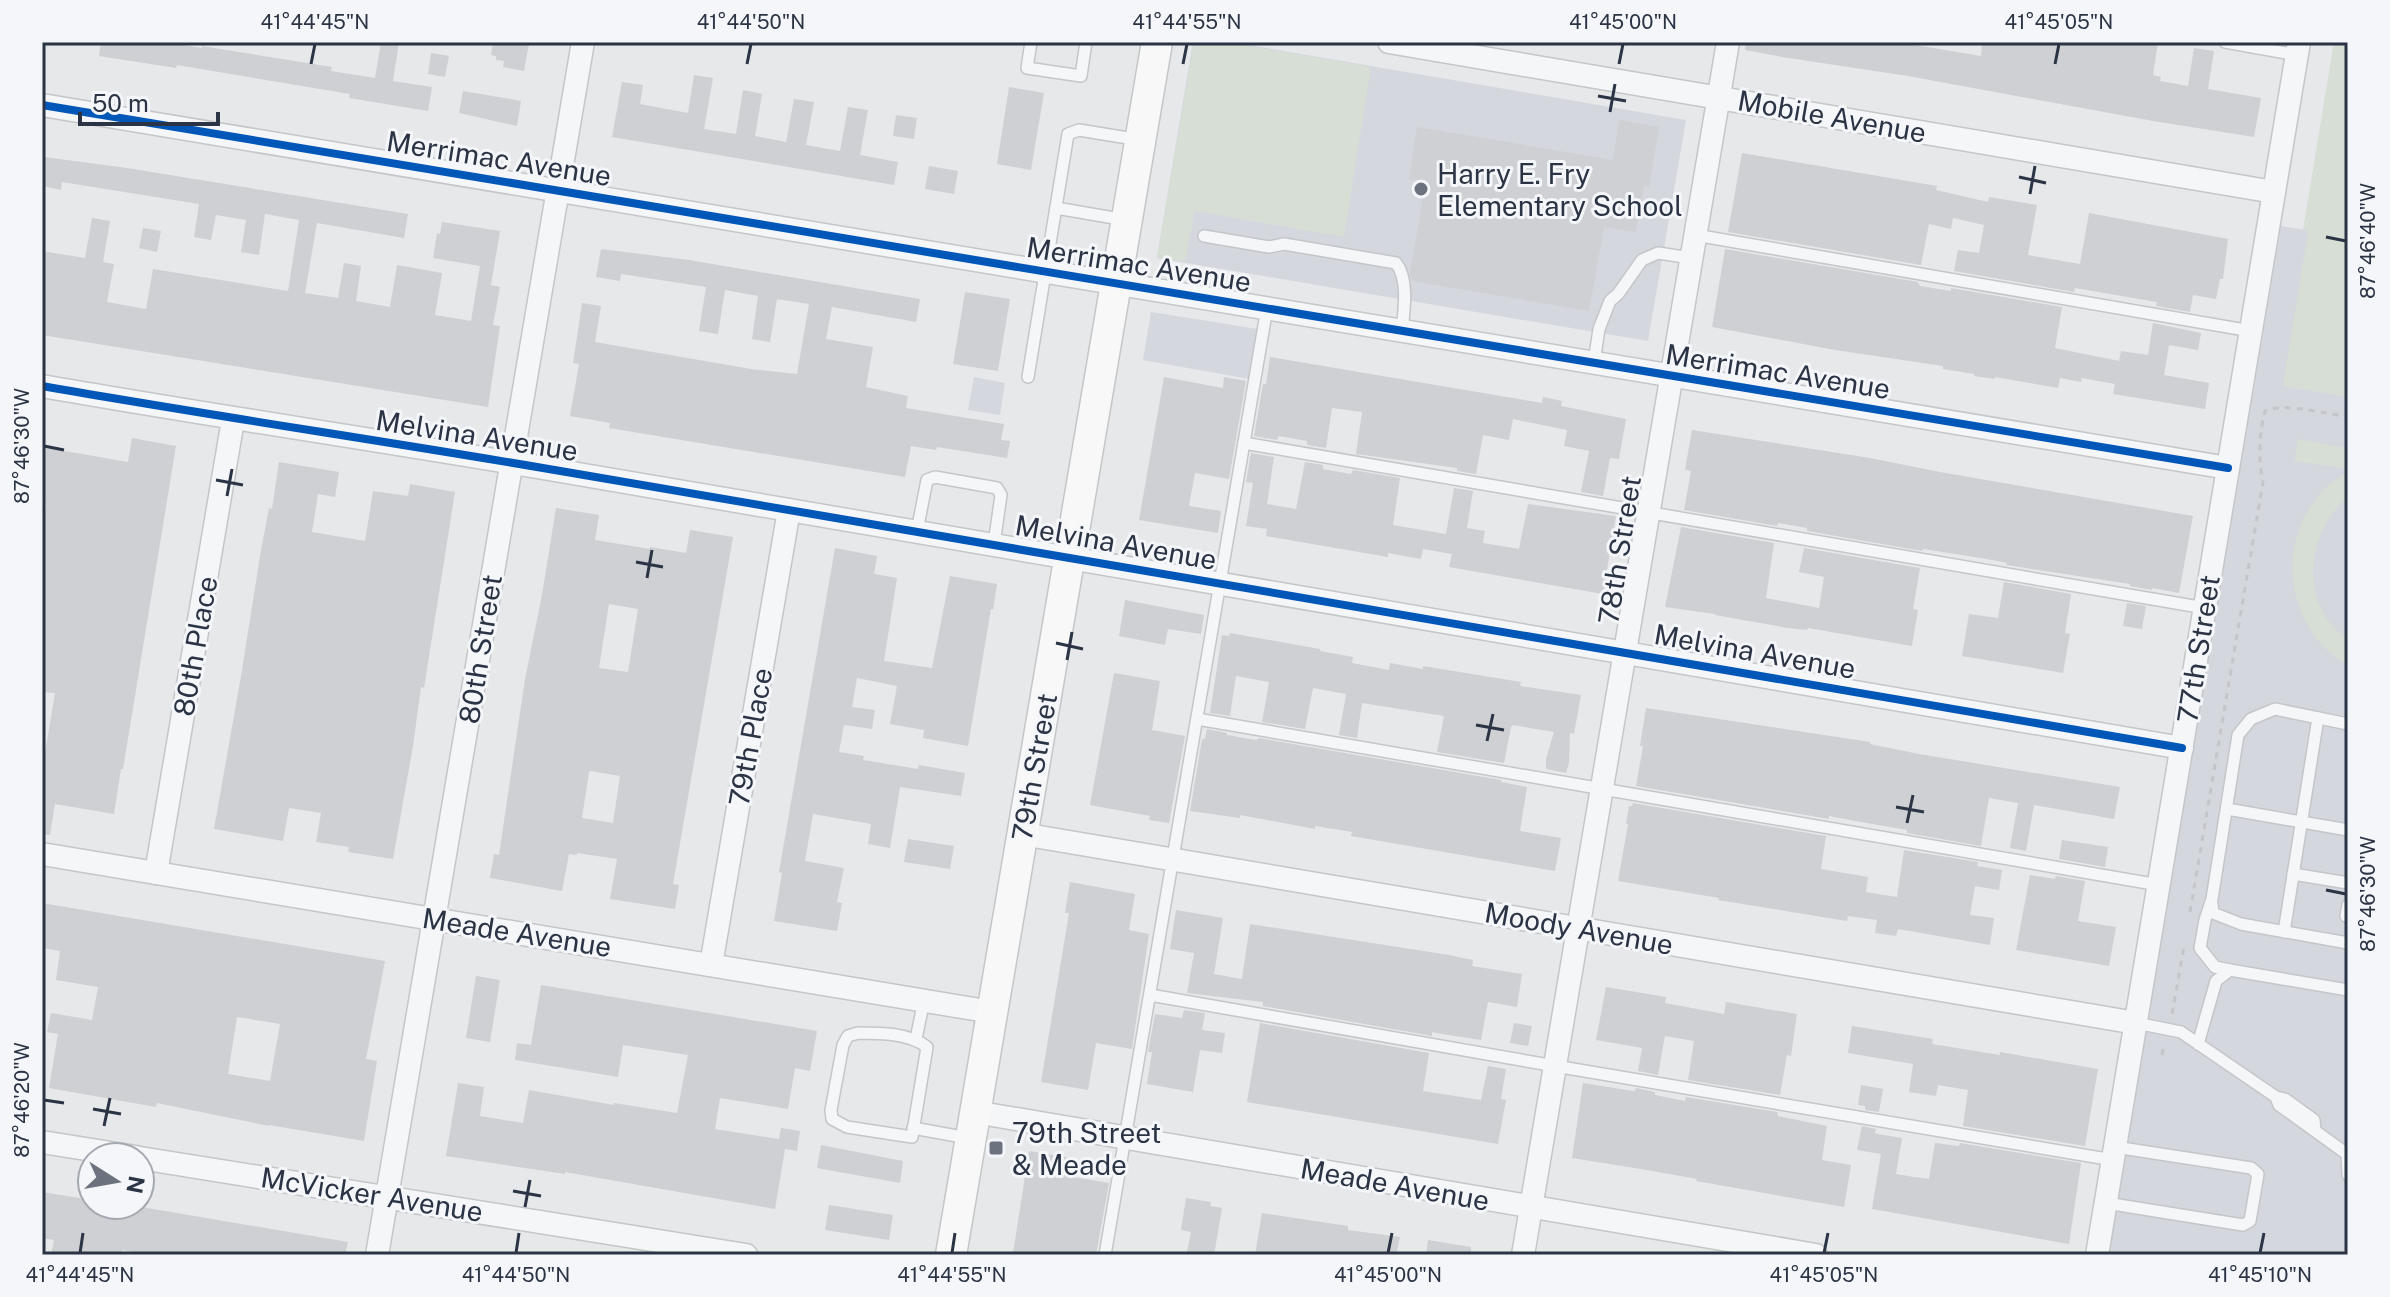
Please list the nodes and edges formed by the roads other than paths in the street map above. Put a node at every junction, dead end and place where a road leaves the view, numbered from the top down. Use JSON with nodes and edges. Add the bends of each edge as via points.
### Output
{"nodes":[{"id":1,"x":583,"y":42,"type":"edge"},
{"id":2,"x":1031,"y":42,"type":"edge"},
{"id":3,"x":1086,"y":42,"type":"edge"},
{"id":4,"x":1157,"y":42,"type":"edge"},
{"id":5,"x":1389,"y":42,"type":"edge"},
{"id":6,"x":1728,"y":42,"type":"edge"},
{"id":7,"x":2225,"y":42,"type":"edge"},
{"id":8,"x":2298,"y":48,"type":"edge"},
{"id":9,"x":1719,"y":97,"type":"junction"},
{"id":10,"x":42,"y":105,"type":"edge"},
{"id":11,"x":1140,"y":140,"type":"junction"},
{"id":12,"x":557,"y":190,"type":"junction"},
{"id":13,"x":2274,"y":192,"type":"junction"},
{"id":14,"x":1056,"y":208,"type":"junction"},
{"id":15,"x":1127,"y":220,"type":"junction"},
{"id":16,"x":1695,"y":235,"type":"junction"},
{"id":17,"x":1204,"y":236,"type":"dead end"},
{"id":18,"x":1691,"y":258,"type":"junction"},
{"id":19,"x":1045,"y":271,"type":"junction"},
{"id":20,"x":1116,"y":283,"type":"junction"},
{"id":21,"x":1267,"y":308,"type":"junction"},
{"id":22,"x":1402,"y":330,"type":"junction"},
{"id":23,"x":2251,"y":331,"type":"junction"},
{"id":24,"x":1594,"y":362,"type":"junction"},
{"id":25,"x":1672,"y":375,"type":"junction"},
{"id":26,"x":1028,"y":377,"type":"dead end"},
{"id":27,"x":42,"y":386,"type":"edge"},
{"id":28,"x":233,"y":420,"type":"junction"},
{"id":29,"x":1244,"y":443,"type":"junction"},
{"id":30,"x":511,"y":462,"type":"junction"},
{"id":31,"x":2228,"y":468,"type":"junction"},
{"id":32,"x":789,"y":510,"type":"junction"},
{"id":33,"x":1648,"y":511,"type":"junction"},
{"id":34,"x":917,"y":531,"type":"junction"},
{"id":35,"x":994,"y":544,"type":"junction"},
{"id":36,"x":1069,"y":557,"type":"junction"},
{"id":37,"x":1221,"y":582,"type":"junction"},
{"id":38,"x":2205,"y":608,"type":"junction"},
{"id":39,"x":1625,"y":651,"type":"junction"},
{"id":40,"x":2318,"y":718,"type":"junction"},
{"id":41,"x":1197,"y":719,"type":"junction"},
{"id":42,"x":2348,"y":724,"type":"edge"},
{"id":43,"x":2182,"y":748,"type":"junction"},
{"id":44,"x":1601,"y":790,"type":"junction"},
{"id":45,"x":2227,"y":809,"type":"junction"},
{"id":46,"x":2302,"y":822,"type":"junction"},
{"id":47,"x":2348,"y":830,"type":"edge"},
{"id":48,"x":1022,"y":834,"type":"junction"},
{"id":49,"x":42,"y":854,"type":"edge"},
{"id":50,"x":1173,"y":859,"type":"junction"},
{"id":51,"x":156,"y":873,"type":"junction"},
{"id":52,"x":2293,"y":874,"type":"junction"},
{"id":53,"x":2348,"y":883,"type":"edge"},
{"id":54,"x":2159,"y":885,"type":"junction"},
{"id":55,"x":2212,"y":899,"type":"junction"},
{"id":56,"x":435,"y":918,"type":"junction"},
{"id":57,"x":1578,"y":928,"type":"junction"},
{"id":58,"x":2284,"y":932,"type":"junction"},
{"id":59,"x":2348,"y":943,"type":"edge"},
{"id":60,"x":711,"y":965,"type":"junction"},
{"id":61,"x":2230,"y":970,"type":"junction"},
{"id":62,"x":2348,"y":990,"type":"edge"},
{"id":63,"x":1150,"y":995,"type":"junction"},
{"id":64,"x":924,"y":1000,"type":"junction"},
{"id":65,"x":992,"y":1012,"type":"junction"},
{"id":66,"x":2136,"y":1023,"type":"junction"},
{"id":67,"x":916,"y":1039,"type":"junction"},
{"id":68,"x":2198,"y":1044,"type":"junction"},
{"id":69,"x":1555,"y":1066,"type":"junction"},
{"id":70,"x":973,"y":1125,"type":"junction"},
{"id":71,"x":912,"y":1133,"type":"junction"},
{"id":72,"x":1125,"y":1138,"type":"junction"},
{"id":73,"x":42,"y":1142,"type":"edge"},
{"id":74,"x":76,"y":1147,"type":"edge"},
{"id":75,"x":2114,"y":1154,"type":"junction"},
{"id":76,"x":2347,"y":1154,"type":"edge"},
{"id":77,"x":156,"y":1160,"type":"edge"},
{"id":78,"x":2348,"y":1175,"type":"edge"},
{"id":79,"x":387,"y":1196,"type":"junction"},
{"id":80,"x":2106,"y":1203,"type":"junction"},
{"id":81,"x":1531,"y":1207,"type":"junction"},
{"id":82,"x":377,"y":1255,"type":"edge"},
{"id":83,"x":746,"y":1255,"type":"edge"},
{"id":84,"x":951,"y":1255,"type":"edge"},
{"id":85,"x":1105,"y":1255,"type":"edge"},
{"id":86,"x":1523,"y":1255,"type":"edge"},
{"id":87,"x":1816,"y":1255,"type":"edge"},
{"id":88,"x":2097,"y":1255,"type":"edge"}],
"edges":[{"from":1,"to":12,"type":"street","name":"80th Street"},
{"from":2,"to":3,"type":"lane","via":[[1027,68],[1081,76]]},
{"from":4,"to":11,"type":"main road","name":"79th Street"},
{"from":5,"to":9,"type":"street","name":"Mobile Avenue"},
{"from":6,"to":9,"type":"street","name":"78th Street"},
{"from":7,"to":8,"type":"lane"},
{"from":8,"to":13,"type":"street","name":"77th Street"},
{"from":9,"to":13,"type":"street","name":"Mobile Avenue"},
{"from":9,"to":16,"type":"street","name":"78th Street"},
{"from":10,"to":12,"type":"street","name":"Merrimac Avenue"},
{"from":11,"to":14,"type":"lane","via":[[1079,130],[1068,134]]},
{"from":11,"to":15,"type":"main road","name":"79th Street"},
{"from":12,"to":19,"type":"street","name":"Merrimac Avenue"},
{"from":12,"to":30,"type":"street","name":"80th Street"},
{"from":13,"to":23,"type":"street","name":"77th Street"},
{"from":14,"to":15,"type":"lane"},
{"from":14,"to":19,"type":"lane"},
{"from":15,"to":20,"type":"main road","name":"79th Street"},
{"from":16,"to":18,"type":"street","name":"78th Street"},
{"from":16,"to":23,"type":"lane"},
{"from":17,"to":22,"type":"lane","via":[[1396,263],[1405,304]]},
{"from":18,"to":24,"type":"lane","via":[[1658,253],[1642,260],[1610,301]]},
{"from":18,"to":25,"type":"street","name":"78th Street"},
{"from":19,"to":20,"type":"street","name":"Merrimac Avenue"},
{"from":19,"to":26,"type":"lane"},
{"from":20,"to":21,"type":"street","name":"Merrimac Avenue"},
{"from":20,"to":36,"type":"main road","name":"79th Street"},
{"from":21,"to":22,"type":"street","name":"Merrimac Avenue"},
{"from":21,"to":29,"type":"lane"},
{"from":22,"to":24,"type":"street","name":"Merrimac Avenue"},
{"from":23,"to":31,"type":"street","name":"77th Street"},
{"from":24,"to":25,"type":"street","name":"Merrimac Avenue"},
{"from":25,"to":31,"type":"street","name":"Merrimac Avenue"},
{"from":25,"to":33,"type":"street","name":"78th Street"},
{"from":27,"to":28,"type":"street","name":"Melvina Avenue"},
{"from":28,"to":30,"type":"street","name":"Melvina Avenue"},
{"from":28,"to":51,"type":"street","name":"80th Place"},
{"from":29,"to":33,"type":"lane"},
{"from":29,"to":37,"type":"lane"},
{"from":30,"to":32,"type":"street","name":"Melvina Avenue"},
{"from":30,"to":56,"type":"street","name":"80th Street"},
{"from":31,"to":38,"type":"street","name":"77th Street"},
{"from":32,"to":34,"type":"street","name":"Melvina Avenue"},
{"from":32,"to":60,"type":"street","name":"79th Place"},
{"from":33,"to":38,"type":"lane"},
{"from":33,"to":39,"type":"street","name":"78th Street"},
{"from":34,"to":35,"type":"street","name":"Melvina Avenue"},
{"from":34,"to":35,"type":"lane","via":[[927,480],[935,477],[997,488],[1001,495]]},
{"from":35,"to":36,"type":"street","name":"Melvina Avenue"},
{"from":36,"to":37,"type":"street","name":"Melvina Avenue"},
{"from":36,"to":48,"type":"main road","name":"79th Street"},
{"from":37,"to":39,"type":"street","name":"Melvina Avenue"},
{"from":37,"to":41,"type":"lane"},
{"from":38,"to":43,"type":"street","name":"77th Street"},
{"from":39,"to":43,"type":"street","name":"Melvina Avenue"},
{"from":39,"to":44,"type":"street","name":"78th Street"},
{"from":40,"to":42,"type":"lane"},
{"from":40,"to":45,"type":"lane","via":[[2275,709],[2251,719],[2238,735]]},
{"from":40,"to":46,"type":"lane"},
{"from":41,"to":44,"type":"lane"},
{"from":41,"to":50,"type":"lane"},
{"from":43,"to":54,"type":"street","name":"77th Street"},
{"from":44,"to":54,"type":"lane"},
{"from":44,"to":57,"type":"street","name":"78th Street"},
{"from":45,"to":46,"type":"lane"},
{"from":45,"to":55,"type":"lane"},
{"from":46,"to":47,"type":"lane"},
{"from":46,"to":52,"type":"lane"},
{"from":48,"to":50,"type":"street","name":"Moody Avenue"},
{"from":48,"to":65,"type":"main road","name":"79th Street"},
{"from":49,"to":51,"type":"street","name":"Meade Avenue"},
{"from":50,"to":57,"type":"street","name":"Moody Avenue"},
{"from":50,"to":63,"type":"lane"},
{"from":51,"to":56,"type":"street","name":"Meade Avenue"},
{"from":52,"to":53,"type":"lane"},
{"from":52,"to":58,"type":"lane"},
{"from":54,"to":66,"type":"street","name":"77th Street"},
{"from":55,"to":58,"type":"lane","via":[[2213,913]]},
{"from":55,"to":61,"type":"lane","via":[[2200,948],[2215,967]]},
{"from":56,"to":60,"type":"street","name":"Meade Avenue"},
{"from":56,"to":79,"type":"street","name":"80th Street"},
{"from":57,"to":66,"type":"street","name":"Moody Avenue"},
{"from":57,"to":69,"type":"street","name":"78th Street"},
{"from":58,"to":59,"type":"lane"},
{"from":60,"to":64,"type":"street","name":"Meade Avenue"},
{"from":61,"to":62,"type":"lane"},
{"from":61,"to":68,"type":"lane","via":[[2216,981]]},
{"from":63,"to":69,"type":"lane"},
{"from":63,"to":72,"type":"lane"},
{"from":64,"to":65,"type":"street","name":"Meade Avenue"},
{"from":64,"to":67,"type":"lane"},
{"from":65,"to":70,"type":"main road","name":"79th Street"},
{"from":66,"to":68,"type":"lane","via":[[2181,1032]]},
{"from":66,"to":75,"type":"street","name":"77th Street"},
{"from":67,"to":71,"type":"lane","via":[[927,1047]]},
{"from":67,"to":71,"type":"lane","via":[[873,1033],[848,1036],[831,1110],[839,1125]]},
{"from":68,"to":76,"type":"lane"},
{"from":69,"to":75,"type":"lane"},
{"from":69,"to":81,"type":"street","name":"78th Street"},
{"from":70,"to":71,"type":"lane"},
{"from":70,"to":72,"type":"street","name":"Meade Avenue"},
{"from":70,"to":84,"type":"main road","name":"79th Street"},
{"from":72,"to":81,"type":"street","name":"Meade Avenue"},
{"from":72,"to":85,"type":"lane"},
{"from":73,"to":74,"type":"street","name":"McVicker Avenue"},
{"from":75,"to":80,"type":"street","name":"77th Street"},
{"from":75,"to":80,"type":"lane","via":[[2251,1168],[2258,1174],[2250,1221],[2243,1225]]},
{"from":76,"to":78,"type":"lane"},
{"from":77,"to":79,"type":"street","name":"McVicker Avenue"},
{"from":79,"to":82,"type":"street","name":"80th Street"},
{"from":79,"to":83,"type":"street","name":"McVicker Avenue"},
{"from":80,"to":88,"type":"street","name":"77th Street"},
{"from":81,"to":86,"type":"street","name":"78th Street"},
{"from":81,"to":87,"type":"street","name":"Meade Avenue"}]}
